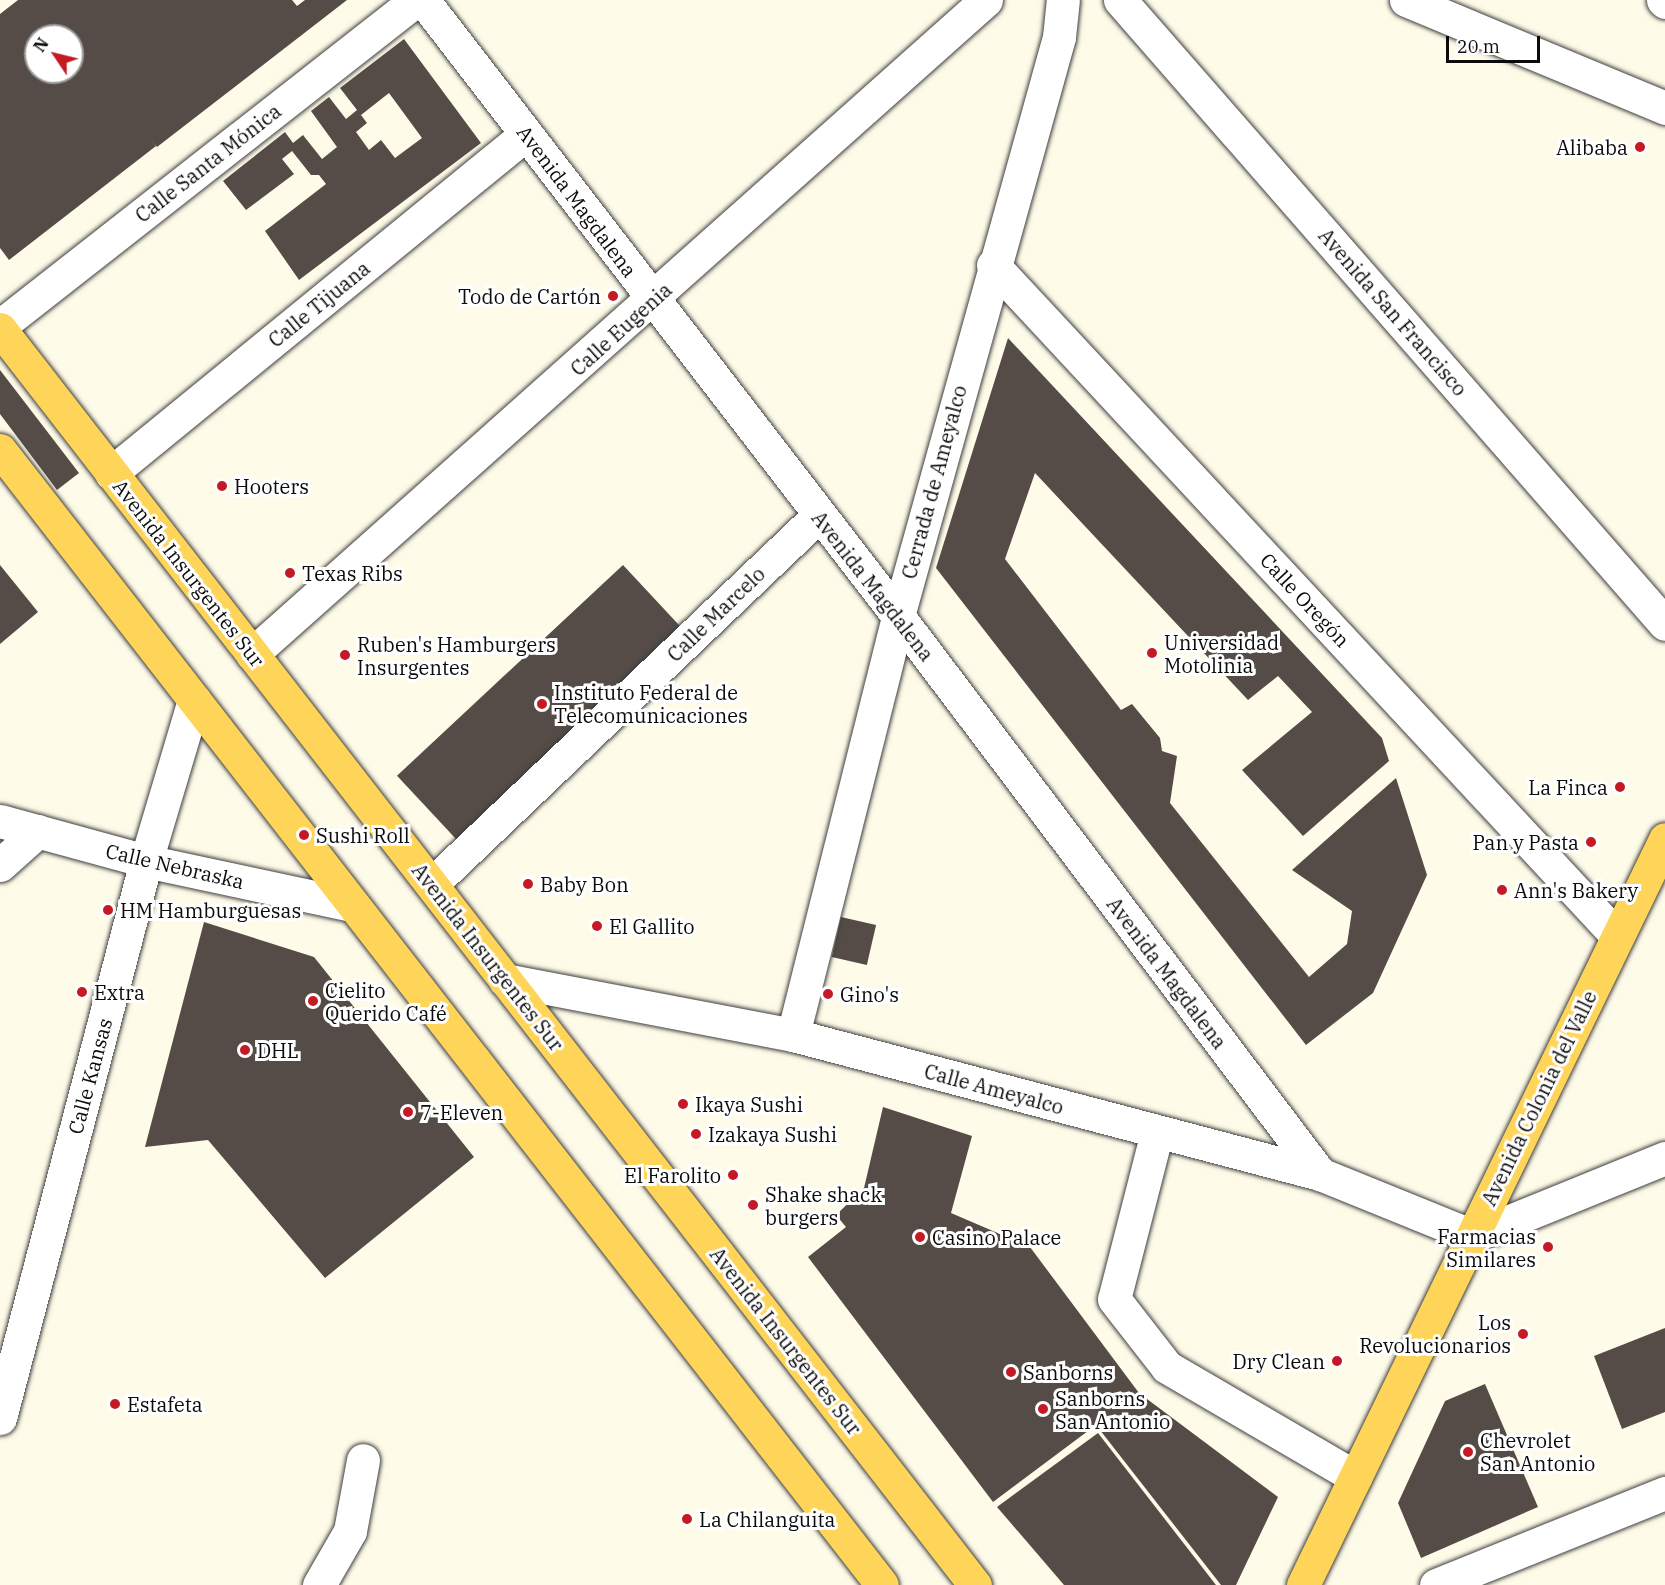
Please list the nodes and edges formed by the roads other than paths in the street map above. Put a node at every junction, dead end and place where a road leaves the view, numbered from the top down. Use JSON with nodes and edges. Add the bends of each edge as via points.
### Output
{"nodes":[{"id":1,"x":416,"y":0,"type":"edge"},
{"id":2,"x":423,"y":0,"type":"edge"},
{"id":3,"x":986,"y":0,"type":"edge"},
{"id":4,"x":1063,"y":0,"type":"edge"},
{"id":5,"x":1120,"y":0,"type":"edge"},
{"id":6,"x":1406,"y":0,"type":"edge"},
{"id":7,"x":1665,"y":108,"type":"edge"},
{"id":8,"x":526,"y":134,"type":"junction"},
{"id":9,"x":993,"y":265,"type":"junction"},
{"id":10,"x":653,"y":301,"type":"junction"},
{"id":11,"x":0,"y":327,"type":"edge"},
{"id":12,"x":0,"y":450,"type":"edge"},
{"id":13,"x":111,"y":473,"type":"junction"},
{"id":14,"x":817,"y":517,"type":"junction"},
{"id":15,"x":898,"y":616,"type":"junction"},
{"id":16,"x":1665,"y":624,"type":"edge"},
{"id":17,"x":252,"y":654,"type":"junction"},
{"id":18,"x":194,"y":700,"type":"junction"},
{"id":19,"x":0,"y":821,"type":"edge"},
{"id":20,"x":38,"y":831,"type":"junction"},
{"id":21,"x":1665,"y":839,"type":"edge"},
{"id":22,"x":146,"y":861,"type":"junction"},
{"id":23,"x":0,"y":865,"type":"edge"},
{"id":24,"x":432,"y":885,"type":"junction"},
{"id":25,"x":352,"y":905,"type":"junction"},
{"id":26,"x":1617,"y":936,"type":"junction"},
{"id":27,"x":505,"y":980,"type":"junction"},
{"id":28,"x":793,"y":1035,"type":"junction"},
{"id":29,"x":1157,"y":1132,"type":"junction"},
{"id":30,"x":1665,"y":1158,"type":"edge"},
{"id":31,"x":1320,"y":1174,"type":"junction"},
{"id":32,"x":1473,"y":1236,"type":"junction"},
{"id":33,"x":0,"y":1418,"type":"edge"},
{"id":34,"x":363,"y":1460,"type":"dead end"},
{"id":35,"x":1355,"y":1477,"type":"junction"},
{"id":36,"x":1665,"y":1493,"type":"edge"},
{"id":37,"x":319,"y":1585,"type":"edge"},
{"id":38,"x":882,"y":1585,"type":"edge"},
{"id":39,"x":975,"y":1585,"type":"edge"},
{"id":40,"x":1303,"y":1585,"type":"edge"},
{"id":41,"x":1437,"y":1585,"type":"edge"}],
"edges":[{"from":1,"to":11,"type":"street","name":"Calle Santa Mónica"},
{"from":2,"to":8,"type":"street","name":"Avenida Magdalena"},
{"from":3,"to":10,"type":"street","name":"Calle Eugenia"},
{"from":4,"to":9,"type":"street","name":"Cerrada de Ameyalco","via":[[1059,37]]},
{"from":5,"to":16,"type":"street","name":"Avenida San Francisco"},
{"from":6,"to":7,"type":"street"},
{"from":8,"to":10,"type":"street","name":"Avenida Magdalena"},
{"from":8,"to":13,"type":"street","name":"Calle Tijuana"},
{"from":9,"to":15,"type":"street","name":"Cerrada de Ameyalco"},
{"from":9,"to":26,"type":"street","name":"Calle Oregón"},
{"from":10,"to":14,"type":"street","name":"Avenida Magdalena"},
{"from":10,"to":17,"type":"street","name":"Calle Eugenia"},
{"from":11,"to":13,"type":"main road","name":"Avenida Insurgentes Sur"},
{"from":12,"to":18,"type":"main road"},
{"from":13,"to":17,"type":"main road","name":"Avenida Insurgentes Sur"},
{"from":14,"to":15,"type":"street","name":"Avenida Magdalena"},
{"from":14,"to":24,"type":"street","name":"Calle Marcelo"},
{"from":15,"to":28,"type":"street","name":"Cerrada de Ameyalco"},
{"from":15,"to":31,"type":"street","name":"Avenida Magdalena"},
{"from":17,"to":24,"type":"main road","name":"Avenida Insurgentes Sur"},
{"from":18,"to":22,"type":"street","name":"Calle Kansas"},
{"from":18,"to":25,"type":"main road"},
{"from":19,"to":20,"type":"street","name":"Calle Nebraska"},
{"from":20,"to":22,"type":"street","name":"Calle Nebraska"},
{"from":20,"to":23,"type":"street"},
{"from":21,"to":26,"type":"main road","name":"Avenida Colonia del Valle"},
{"from":22,"to":25,"type":"street","name":"Calle Nebraska"},
{"from":22,"to":33,"type":"street","name":"Calle Kansas"},
{"from":24,"to":27,"type":"main road","name":"Avenida Insurgentes Sur"},
{"from":25,"to":38,"type":"main road"},
{"from":26,"to":32,"type":"main road","name":"Avenida Colonia del Valle"},
{"from":27,"to":28,"type":"street","name":"Calle Ameyalco"},
{"from":27,"to":39,"type":"main road","name":"Avenida Insurgentes Sur"},
{"from":28,"to":29,"type":"street","name":"Calle Ameyalco"},
{"from":29,"to":31,"type":"street","name":"Calle Ameyalco"},
{"from":29,"to":35,"type":"street","via":[[1114,1299],[1167,1367]]},
{"from":30,"to":32,"type":"street"},
{"from":31,"to":32,"type":"street","name":"Calle Ameyalco"},
{"from":32,"to":35,"type":"main road","name":"Avenida Colonia del Valle"},
{"from":34,"to":37,"type":"street","via":[[350,1531]]},
{"from":35,"to":40,"type":"main road","name":"Avenida Colonia del Valle"},
{"from":36,"to":41,"type":"street"}]}
